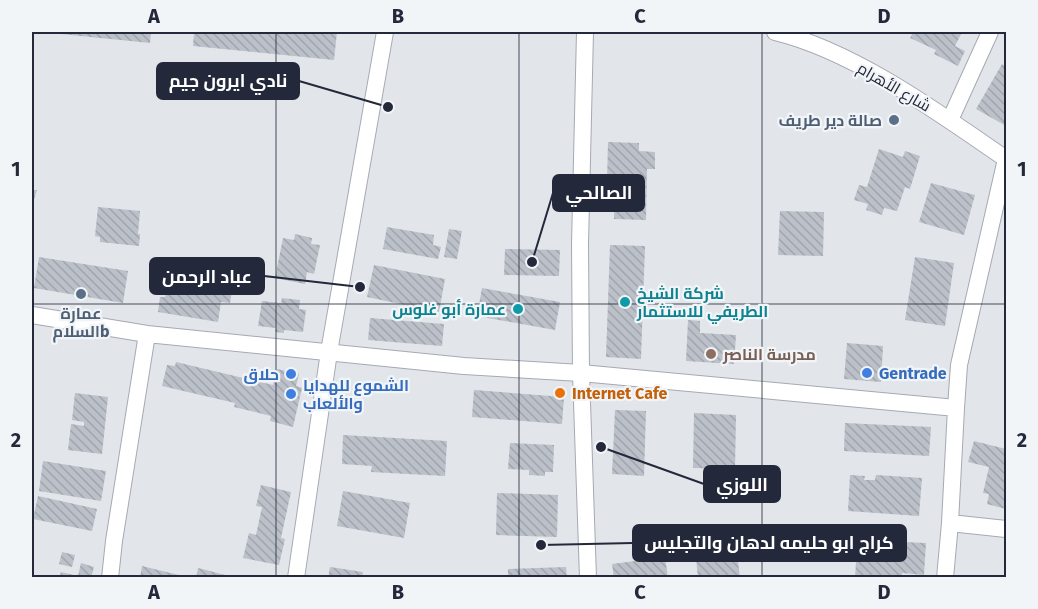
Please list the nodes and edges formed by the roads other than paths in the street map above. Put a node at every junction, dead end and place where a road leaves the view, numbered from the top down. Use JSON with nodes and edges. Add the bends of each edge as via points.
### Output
{"nodes":[{"id":1,"x":385,"y":32,"type":"edge"},
{"id":2,"x":585,"y":32,"type":"edge"},
{"id":3,"x":775,"y":32,"type":"edge"},
{"id":4,"x":990,"y":32,"type":"edge"},
{"id":5,"x":950,"y":120,"type":"junction"},
{"id":6,"x":1006,"y":159,"type":"edge"},
{"id":7,"x":32,"y":315,"type":"edge"},
{"id":8,"x":147,"y":334,"type":"junction"},
{"id":9,"x":329,"y":352,"type":"junction"},
{"id":10,"x":581,"y":373,"type":"junction"},
{"id":11,"x":956,"y":408,"type":"junction"},
{"id":12,"x":950,"y":523,"type":"junction"},
{"id":13,"x":1006,"y":529,"type":"edge"},
{"id":14,"x":110,"y":578,"type":"edge"},
{"id":15,"x":296,"y":578,"type":"edge"},
{"id":16,"x":588,"y":578,"type":"edge"},
{"id":17,"x":945,"y":578,"type":"edge"}],
"edges":[{"from":1,"to":9,"type":"street"},
{"from":2,"to":10,"type":"street"},
{"from":3,"to":5,"type":"street","name":"شارع الأهرام","via":[[804,39],[842,57]]},
{"from":4,"to":5,"type":"street"},
{"from":5,"to":6,"type":"street","name":"شارع الأهرام"},
{"from":6,"to":11,"type":"street","via":[[960,365]]},
{"from":7,"to":8,"type":"street"},
{"from":8,"to":9,"type":"street"},
{"from":8,"to":14,"type":"street"},
{"from":9,"to":10,"type":"street"},
{"from":9,"to":15,"type":"street"},
{"from":10,"to":11,"type":"street"},
{"from":10,"to":16,"type":"street"},
{"from":11,"to":12,"type":"street"},
{"from":12,"to":13,"type":"street"},
{"from":12,"to":17,"type":"street"}]}
